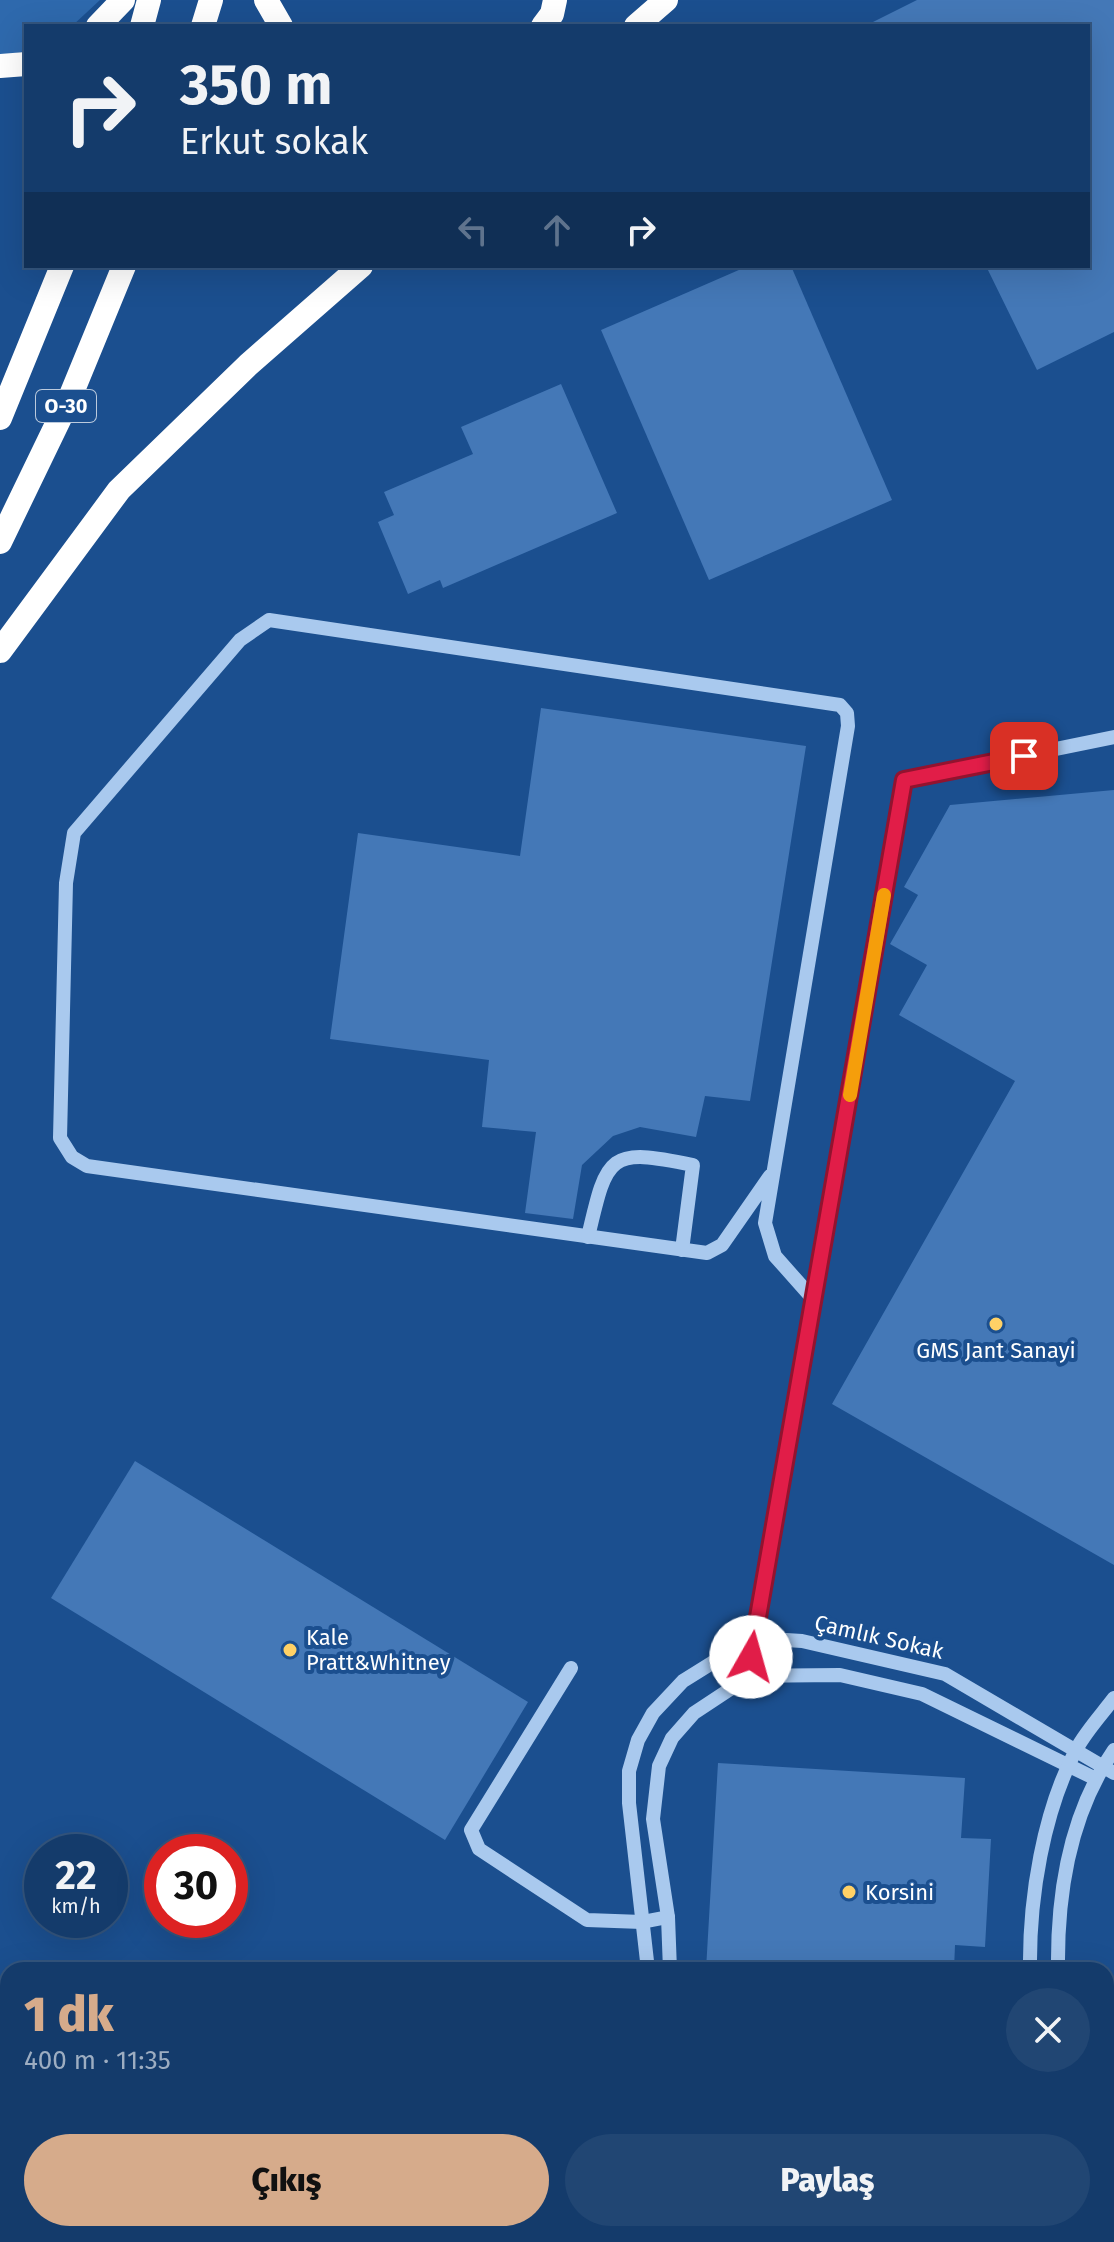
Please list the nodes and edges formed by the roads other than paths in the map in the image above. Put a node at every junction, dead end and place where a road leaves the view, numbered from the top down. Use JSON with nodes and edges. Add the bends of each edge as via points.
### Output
{"nodes":[{"id":1,"x":123,"y":0,"type":"edge"},
{"id":2,"x":149,"y":0,"type":"edge"},
{"id":3,"x":211,"y":0,"type":"edge"},
{"id":4,"x":266,"y":0,"type":"edge"},
{"id":5,"x":555,"y":0,"type":"edge"},
{"id":6,"x":666,"y":0,"type":"edge"},
{"id":7,"x":100,"y":24,"type":"edge"},
{"id":8,"x":143,"y":24,"type":"edge"},
{"id":9,"x":204,"y":24,"type":"edge"},
{"id":10,"x":280,"y":24,"type":"edge"},
{"id":11,"x":544,"y":24,"type":"edge"},
{"id":12,"x":638,"y":24,"type":"edge"},
{"id":13,"x":24,"y":64,"type":"edge"},
{"id":14,"x":0,"y":66,"type":"edge"},
{"id":15,"x":61,"y":268,"type":"edge"},
{"id":16,"x":123,"y":268,"type":"edge"},
{"id":17,"x":359,"y":268,"type":"edge"},
{"id":18,"x":0,"y":418,"type":"edge"},
{"id":19,"x":0,"y":542,"type":"edge"},
{"id":20,"x":0,"y":651,"type":"edge"},
{"id":21,"x":1114,"y":737,"type":"edge"},
{"id":22,"x":770,"y":1176,"type":"junction"},
{"id":23,"x":588,"y":1237,"type":"junction"},
{"id":24,"x":682,"y":1250,"type":"junction"},
{"id":25,"x":815,"y":1301,"type":"junction"},
{"id":26,"x":752,"y":1638,"type":"junction"},
{"id":27,"x":571,"y":1668,"type":"dead end"},
{"id":28,"x":750,"y":1676,"type":"junction"},
{"id":29,"x":1114,"y":1698,"type":"edge"},
{"id":30,"x":1077,"y":1748,"type":"junction"},
{"id":31,"x":1114,"y":1750,"type":"edge"},
{"id":32,"x":1071,"y":1766,"type":"junction"},
{"id":33,"x":1103,"y":1773,"type":"edge"},
{"id":34,"x":668,"y":1917,"type":"junction"},
{"id":35,"x":642,"y":1922,"type":"junction"},
{"id":36,"x":647,"y":1962,"type":"edge"},
{"id":37,"x":670,"y":1962,"type":"edge"},
{"id":38,"x":1030,"y":1962,"type":"edge"},
{"id":39,"x":1058,"y":1962,"type":"edge"}],
"edges":[{"from":1,"to":7,"type":"highway"},
{"from":2,"to":8,"type":"highway"},
{"from":3,"to":9,"type":"highway"},
{"from":4,"to":10,"type":"highway"},
{"from":5,"to":11,"type":"highway"},
{"from":6,"to":12,"type":"highway"},
{"from":13,"to":14,"type":"highway"},
{"from":15,"to":18,"type":"highway","number":"O-30"},
{"from":16,"to":19,"type":"highway","number":"O-30","via":[[71,395]]},
{"from":17,"to":20,"type":"highway","via":[[248,365],[119,490]]},
{"from":21,"to":25,"type":"street","via":[[904,780]]},
{"from":22,"to":23,"type":"street","via":[[848,726],[845,709],[262,621],[74,833],[66,883],[62,1143],[87,1166]]},
{"from":22,"to":24,"type":"street","via":[[717,1250]]},
{"from":22,"to":25,"type":"street","via":[[765,1223],[770,1245]]},
{"from":23,"to":24,"type":"street"},
{"from":23,"to":24,"type":"street","via":[[605,1173],[623,1159],[644,1155],[693,1165]]},
{"from":25,"to":26,"type":"street"},
{"from":26,"to":28,"type":"street"},
{"from":26,"to":30,"type":"street","name":"Çamlık Sokak","via":[[802,1641],[945,1674]]},
{"from":26,"to":35,"type":"street","via":[[683,1681],[653,1713],[638,1740],[629,1771],[629,1803]]},
{"from":27,"to":35,"type":"street","via":[[471,1830],[473,1842],[575,1914],[602,1922]]},
{"from":28,"to":32,"type":"street","name":"Çamlık Sokak","via":[[840,1675],[922,1694]]},
{"from":28,"to":34,"type":"street","via":[[694,1713],[672,1738],[659,1766],[653,1819]]},
{"from":29,"to":30,"type":"street"},
{"from":30,"to":32,"type":"street"},
{"from":30,"to":33,"type":"street","name":"Çamlık Sokak"},
{"from":31,"to":33,"type":"street"},
{"from":32,"to":33,"type":"street","name":"Çamlık Sokak"},
{"from":32,"to":38,"type":"street","via":[[1042,1843],[1029,1930]]},
{"from":33,"to":39,"type":"street","via":[[1069,1850]]},
{"from":34,"to":35,"type":"street"},
{"from":34,"to":37,"type":"street"},
{"from":35,"to":36,"type":"street"}]}
